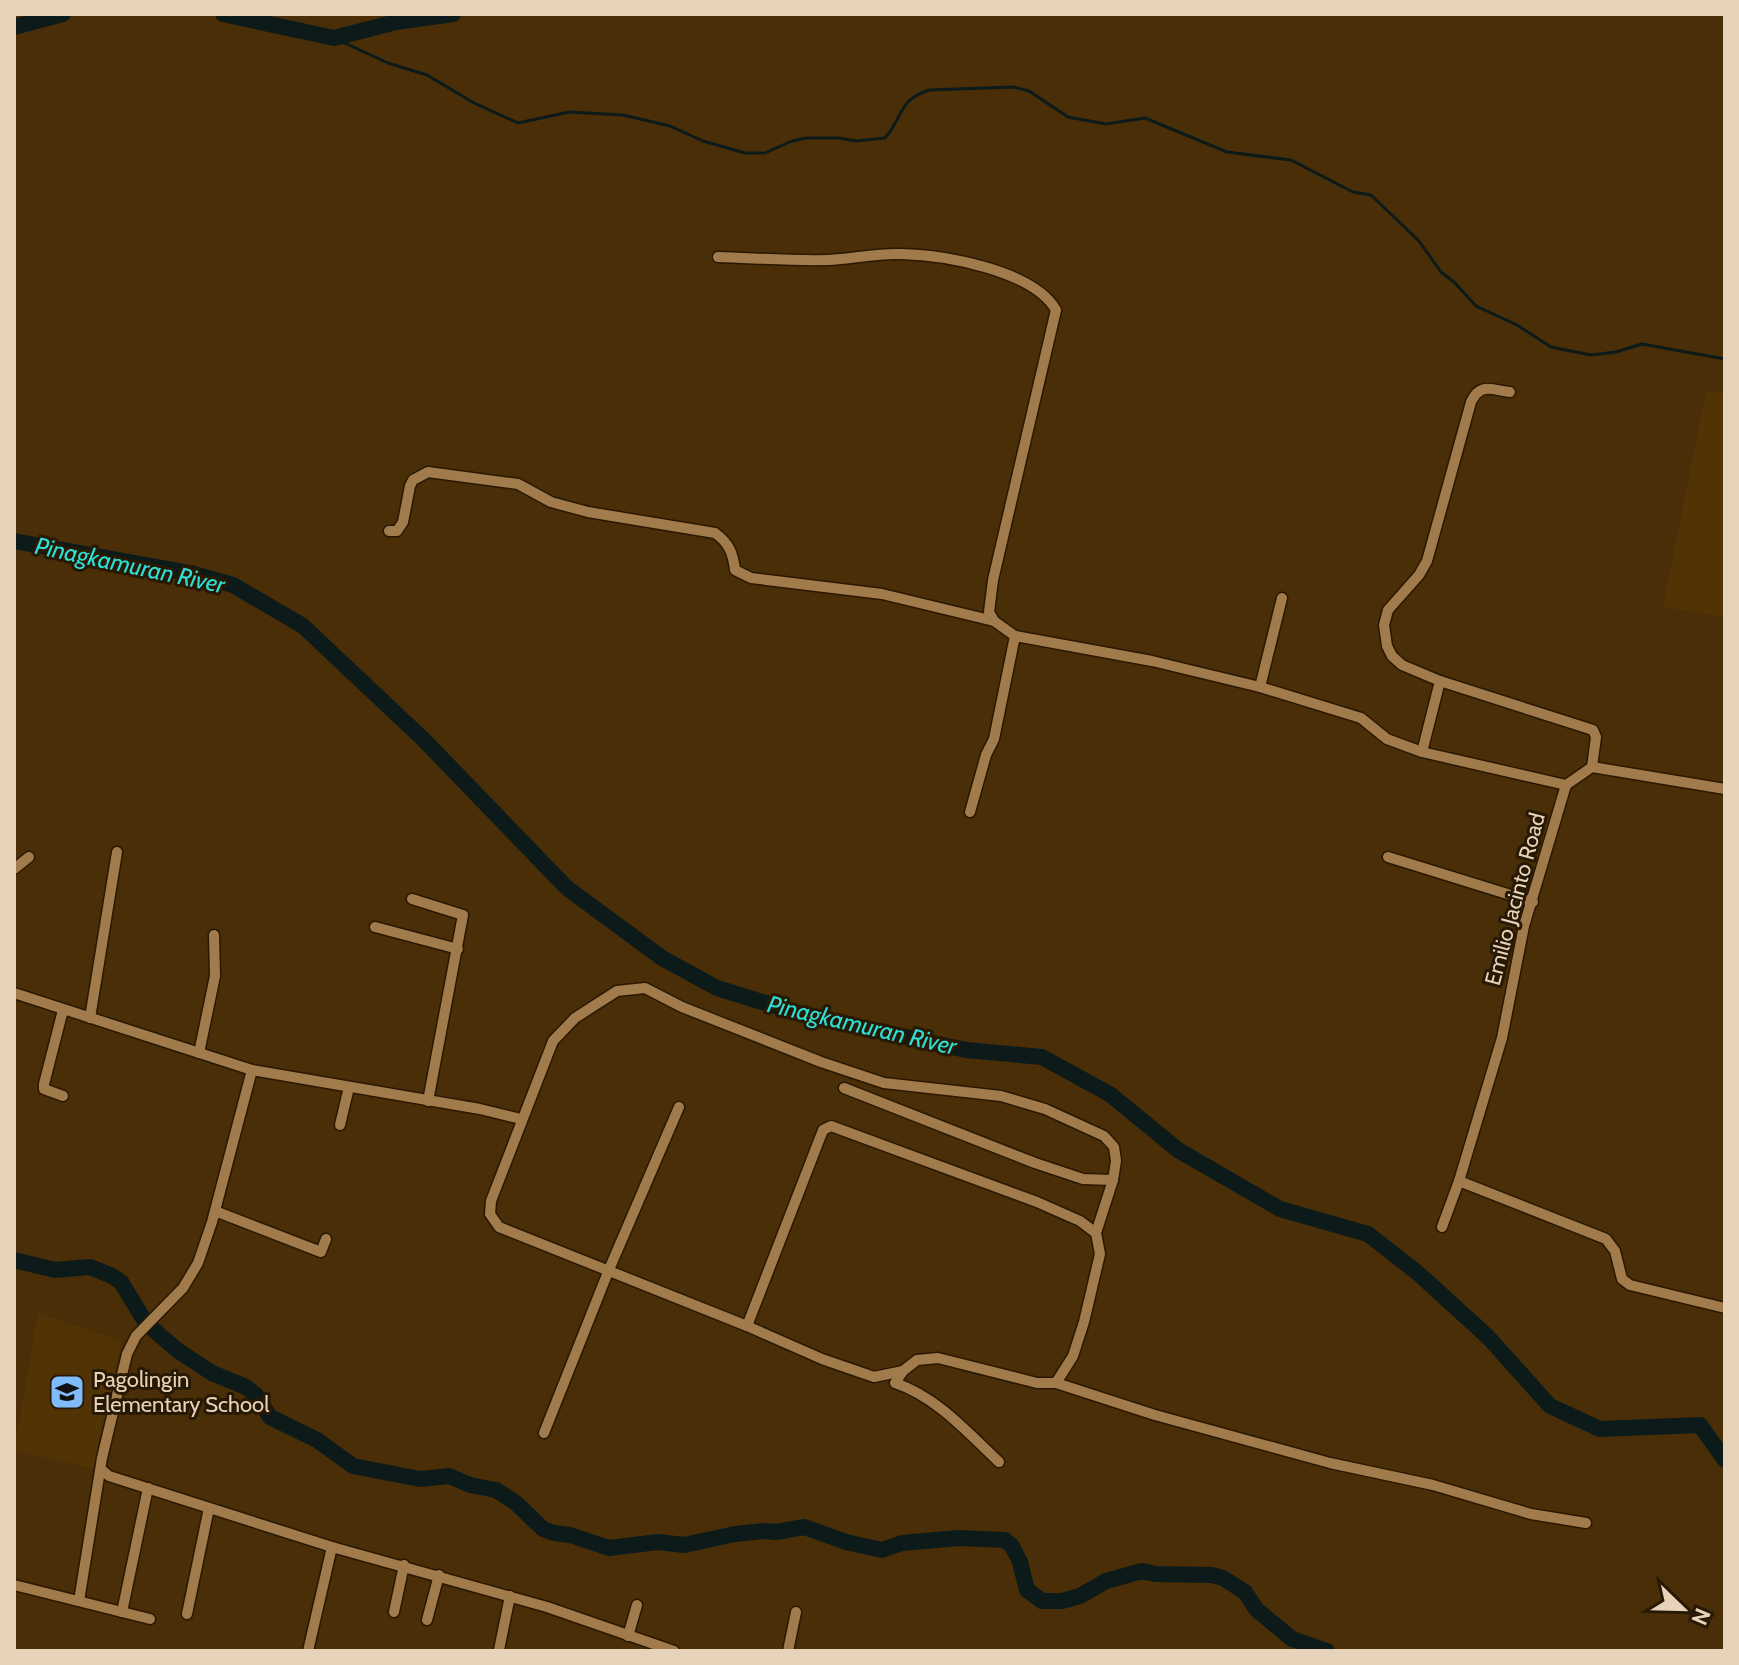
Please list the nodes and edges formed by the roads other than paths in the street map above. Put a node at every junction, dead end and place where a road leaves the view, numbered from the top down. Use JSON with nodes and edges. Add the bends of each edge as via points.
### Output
{"nodes":[{"id":1,"x":718,"y":257,"type":"dead end"},
{"id":2,"x":1510,"y":392,"type":"dead end"},
{"id":3,"x":389,"y":531,"type":"dead end"},
{"id":4,"x":1282,"y":598,"type":"dead end"},
{"id":5,"x":994,"y":621,"type":"junction"},
{"id":6,"x":1015,"y":636,"type":"junction"},
{"id":7,"x":1440,"y":681,"type":"junction"},
{"id":8,"x":1260,"y":687,"type":"junction"},
{"id":9,"x":1422,"y":752,"type":"junction"},
{"id":10,"x":1592,"y":767,"type":"junction"},
{"id":11,"x":1566,"y":785,"type":"junction"},
{"id":12,"x":1725,"y":789,"type":"edge"},
{"id":13,"x":970,"y":812,"type":"dead end"},
{"id":14,"x":117,"y":852,"type":"dead end"},
{"id":15,"x":29,"y":857,"type":"dead end"},
{"id":16,"x":1388,"y":857,"type":"dead end"},
{"id":17,"x":14,"y":869,"type":"edge"},
{"id":18,"x":412,"y":899,"type":"dead end"},
{"id":19,"x":1533,"y":902,"type":"junction"},
{"id":20,"x":375,"y":927,"type":"dead end"},
{"id":21,"x":214,"y":935,"type":"dead end"},
{"id":22,"x":458,"y":949,"type":"junction"},
{"id":23,"x":14,"y":993,"type":"edge"},
{"id":24,"x":63,"y":1010,"type":"junction"},
{"id":25,"x":90,"y":1018,"type":"junction"},
{"id":26,"x":199,"y":1053,"type":"junction"},
{"id":27,"x":252,"y":1070,"type":"junction"},
{"id":28,"x":349,"y":1087,"type":"junction"},
{"id":29,"x":844,"y":1088,"type":"dead end"},
{"id":30,"x":63,"y":1096,"type":"dead end"},
{"id":31,"x":428,"y":1101,"type":"junction"},
{"id":32,"x":679,"y":1107,"type":"dead end"},
{"id":33,"x":521,"y":1119,"type":"junction"},
{"id":34,"x":340,"y":1125,"type":"dead end"},
{"id":35,"x":1113,"y":1180,"type":"junction"},
{"id":36,"x":1459,"y":1181,"type":"junction"},
{"id":37,"x":215,"y":1211,"type":"junction"},
{"id":38,"x":1442,"y":1227,"type":"dead end"},
{"id":39,"x":1096,"y":1233,"type":"junction"},
{"id":40,"x":326,"y":1239,"type":"dead end"},
{"id":41,"x":608,"y":1272,"type":"junction"},
{"id":42,"x":1725,"y":1308,"type":"edge"},
{"id":43,"x":747,"y":1326,"type":"junction"},
{"id":44,"x":903,"y":1371,"type":"junction"},
{"id":45,"x":1056,"y":1383,"type":"junction"},
{"id":46,"x":544,"y":1433,"type":"dead end"},
{"id":47,"x":999,"y":1462,"type":"dead end"},
{"id":48,"x":102,"y":1470,"type":"junction"},
{"id":49,"x":148,"y":1488,"type":"junction"},
{"id":50,"x":209,"y":1508,"type":"junction"},
{"id":51,"x":1586,"y":1523,"type":"dead end"},
{"id":52,"x":332,"y":1547,"type":"junction"},
{"id":53,"x":404,"y":1565,"type":"junction"},
{"id":54,"x":439,"y":1575,"type":"junction"},
{"id":55,"x":14,"y":1585,"type":"edge"},
{"id":56,"x":510,"y":1596,"type":"junction"},
{"id":57,"x":79,"y":1601,"type":"junction"},
{"id":58,"x":637,"y":1605,"type":"dead end"},
{"id":59,"x":122,"y":1612,"type":"junction"},
{"id":60,"x":394,"y":1612,"type":"dead end"},
{"id":61,"x":796,"y":1612,"type":"dead end"},
{"id":62,"x":187,"y":1614,"type":"dead end"},
{"id":63,"x":150,"y":1619,"type":"dead end"},
{"id":64,"x":427,"y":1620,"type":"dead end"},
{"id":65,"x":628,"y":1636,"type":"junction"},
{"id":66,"x":499,"y":1650,"type":"edge"},
{"id":67,"x":669,"y":1650,"type":"edge"},
{"id":68,"x":308,"y":1651,"type":"edge"},
{"id":69,"x":788,"y":1651,"type":"edge"}],
"edges":[{"from":1,"to":5,"type":"street","via":[[826,260],[900,254],[962,262],[1030,284],[1049,298],[1056,310],[993,580],[989,612]]},
{"from":2,"to":7,"type":"street","via":[[1476,392],[1427,561],[1388,610],[1384,625],[1392,656]]},
{"from":3,"to":5,"type":"street","via":[[397,531],[403,522],[410,486],[428,472],[498,480],[588,512],[715,533],[726,541],[735,570],[751,578],[882,594]]},
{"from":4,"to":8,"type":"street"},
{"from":5,"to":6,"type":"street"},
{"from":6,"to":8,"type":"street"},
{"from":6,"to":13,"type":"street","via":[[994,739]]},
{"from":7,"to":9,"type":"street"},
{"from":7,"to":10,"type":"street","via":[[1593,730]]},
{"from":8,"to":9,"type":"street","via":[[1361,718],[1387,739]]},
{"from":9,"to":11,"type":"street"},
{"from":10,"to":11,"type":"street"},
{"from":10,"to":12,"type":"street"},
{"from":11,"to":19,"type":"street","name":"Emilio Jacinto Road"},
{"from":14,"to":25,"type":"street"},
{"from":15,"to":17,"type":"street"},
{"from":16,"to":19,"type":"street"},
{"from":18,"to":22,"type":"street","via":[[460,912]]},
{"from":19,"to":36,"type":"street","name":"Emilio Jacinto Road","via":[[1502,1038]]},
{"from":20,"to":22,"type":"street"},
{"from":21,"to":26,"type":"street","via":[[215,976]]},
{"from":22,"to":31,"type":"street"},
{"from":23,"to":24,"type":"street"},
{"from":24,"to":25,"type":"street"},
{"from":24,"to":30,"type":"street","via":[[44,1084],[44,1089]]},
{"from":25,"to":26,"type":"street"},
{"from":26,"to":27,"type":"street"},
{"from":27,"to":28,"type":"street"},
{"from":27,"to":37,"type":"street"},
{"from":28,"to":31,"type":"street"},
{"from":28,"to":34,"type":"street"},
{"from":29,"to":35,"type":"street","via":[[1035,1163],[1083,1179]]},
{"from":31,"to":33,"type":"street"},
{"from":32,"to":41,"type":"street"},
{"from":33,"to":35,"type":"street","via":[[553,1041],[575,1018],[617,991],[645,988],[696,1013],[884,1083],[1001,1096],[1045,1109],[1104,1136],[1114,1147]]},
{"from":33,"to":41,"type":"street","via":[[490,1214],[499,1227]]},
{"from":35,"to":39,"type":"street"},
{"from":36,"to":38,"type":"street","name":"Emilio Jacinto Road"},
{"from":36,"to":42,"type":"street","via":[[1606,1239],[1622,1279],[1630,1285]]},
{"from":37,"to":40,"type":"street","via":[[321,1252]]},
{"from":37,"to":48,"type":"street","via":[[198,1263],[183,1288],[136,1336],[127,1354]]},
{"from":39,"to":43,"type":"street","via":[[1037,1202],[831,1126],[823,1130]]},
{"from":39,"to":45,"type":"street","via":[[1100,1254],[1084,1322],[1073,1356]]},
{"from":41,"to":43,"type":"street"},
{"from":41,"to":46,"type":"street"},
{"from":43,"to":44,"type":"street","via":[[874,1377]]},
{"from":44,"to":45,"type":"street","via":[[917,1360],[938,1358]]},
{"from":44,"to":47,"type":"street","via":[[895,1383],[935,1404]]},
{"from":45,"to":51,"type":"street","via":[[1330,1463]]},
{"from":48,"to":49,"type":"street"},
{"from":48,"to":57,"type":"street"},
{"from":49,"to":50,"type":"street"},
{"from":49,"to":59,"type":"street"},
{"from":50,"to":52,"type":"street"},
{"from":50,"to":62,"type":"street"},
{"from":52,"to":53,"type":"street"},
{"from":52,"to":68,"type":"street"},
{"from":53,"to":54,"type":"street"},
{"from":53,"to":60,"type":"street"},
{"from":54,"to":56,"type":"street"},
{"from":54,"to":64,"type":"street"},
{"from":55,"to":57,"type":"street"},
{"from":56,"to":65,"type":"street"},
{"from":56,"to":66,"type":"street"},
{"from":57,"to":59,"type":"street"},
{"from":58,"to":65,"type":"street"},
{"from":59,"to":63,"type":"street"},
{"from":61,"to":69,"type":"street"},
{"from":65,"to":67,"type":"street"}]}
